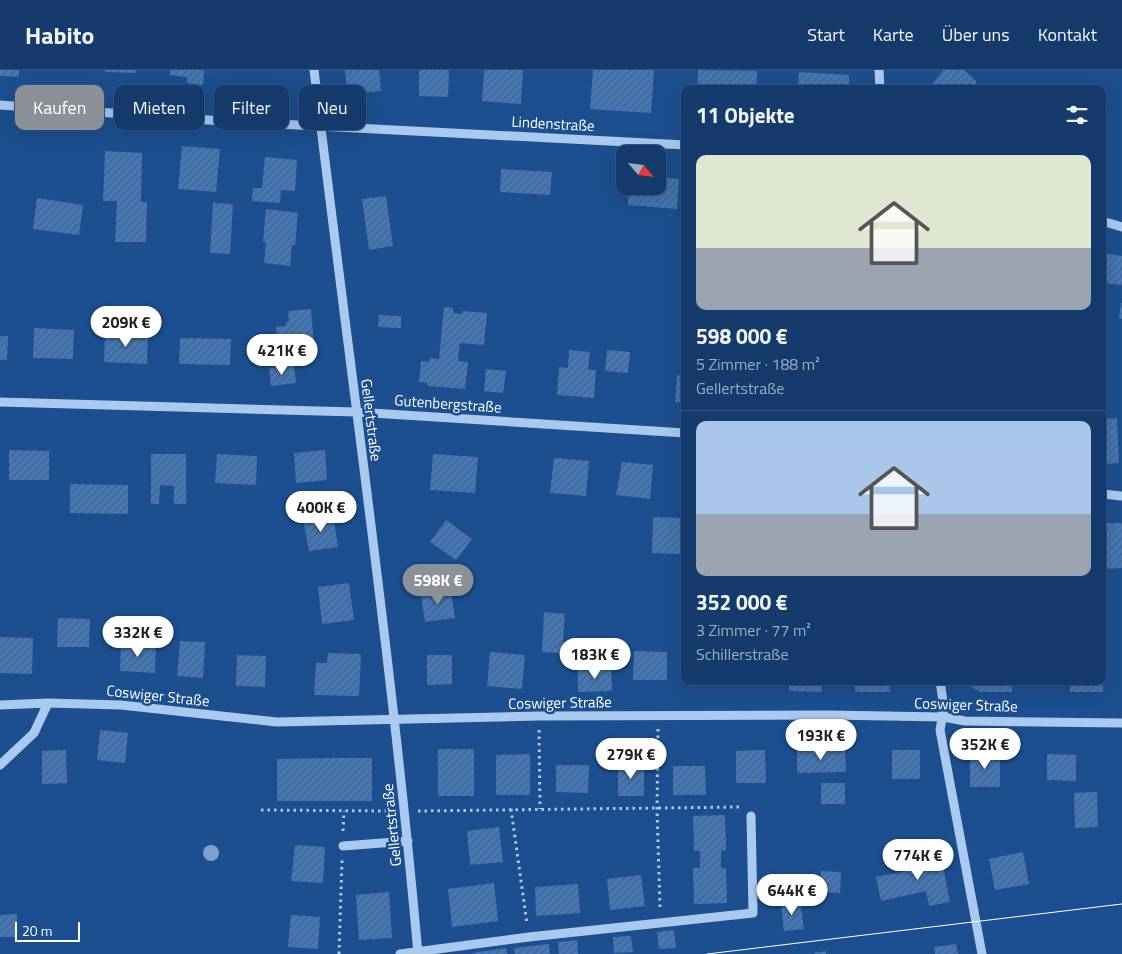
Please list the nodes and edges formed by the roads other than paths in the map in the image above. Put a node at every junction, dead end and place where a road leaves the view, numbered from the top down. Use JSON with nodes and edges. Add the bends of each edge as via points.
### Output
{"nodes":[{"id":1,"x":314,"y":70,"type":"edge"},
{"id":2,"x":879,"y":70,"type":"edge"},
{"id":3,"x":316,"y":85,"type":"edge"},
{"id":4,"x":880,"y":85,"type":"edge"},
{"id":5,"x":0,"y":105,"type":"edge"},
{"id":6,"x":299,"y":125,"type":"edge"},
{"id":7,"x":366,"y":128,"type":"edge"},
{"id":8,"x":321,"y":130,"type":"edge"},
{"id":9,"x":681,"y":144,"type":"edge"},
{"id":10,"x":1106,"y":222,"type":"edge"},
{"id":11,"x":1122,"y":227,"type":"edge"},
{"id":12,"x":0,"y":402,"type":"edge"},
{"id":13,"x":356,"y":412,"type":"junction"},
{"id":14,"x":681,"y":433,"type":"edge"},
{"id":15,"x":1106,"y":494,"type":"edge"},
{"id":16,"x":1122,"y":496,"type":"edge"},
{"id":17,"x":941,"y":685,"type":"edge"},
{"id":18,"x":48,"y":703,"type":"junction"},
{"id":19,"x":0,"y":705,"type":"edge"},
{"id":20,"x":943,"y":717,"type":"junction"},
{"id":21,"x":394,"y":721,"type":"junction"},
{"id":22,"x":1122,"y":723,"type":"edge"},
{"id":23,"x":0,"y":764,"type":"edge"},
{"id":24,"x":752,"y":816,"type":"road end"},
{"id":25,"x":408,"y":840,"type":"junction"},
{"id":26,"x":343,"y":846,"type":"road end"},
{"id":27,"x":418,"y":953,"type":"edge"},
{"id":28,"x":400,"y":954,"type":"edge"},
{"id":29,"x":982,"y":954,"type":"edge"}],
"edges":[{"from":1,"to":3,"type":"street","name":"Gellertstraße"},
{"from":2,"to":4,"type":"street"},
{"from":5,"to":6,"type":"street","name":"Lindenstraße"},
{"from":7,"to":9,"type":"street","name":"Lindenstraße"},
{"from":8,"to":13,"type":"street","name":"Gellertstraße"},
{"from":10,"to":11,"type":"street"},
{"from":12,"to":13,"type":"street","name":"Gutenbergstraße"},
{"from":13,"to":14,"type":"street","name":"Gutenbergstraße"},
{"from":13,"to":21,"type":"street","name":"Gellertstraße"},
{"from":15,"to":16,"type":"street"},
{"from":17,"to":20,"type":"street"},
{"from":18,"to":19,"type":"street","name":"Coswiger Straße"},
{"from":18,"to":21,"type":"street","name":"Coswiger Straße","via":[[121,705],[277,722]]},
{"from":18,"to":23,"type":"street","via":[[34,733]]},
{"from":20,"to":21,"type":"street","name":"Coswiger Straße","via":[[539,716]]},
{"from":20,"to":22,"type":"street","name":"Coswiger Straße","via":[[965,721]]},
{"from":20,"to":29,"type":"street","via":[[940,730]]},
{"from":21,"to":25,"type":"street","name":"Gellertstraße"},
{"from":24,"to":27,"type":"street","via":[[753,913],[528,936]]},
{"from":25,"to":26,"type":"street"},
{"from":25,"to":27,"type":"street","name":"Gellertstraße"},
{"from":27,"to":28,"type":"street"}]}
